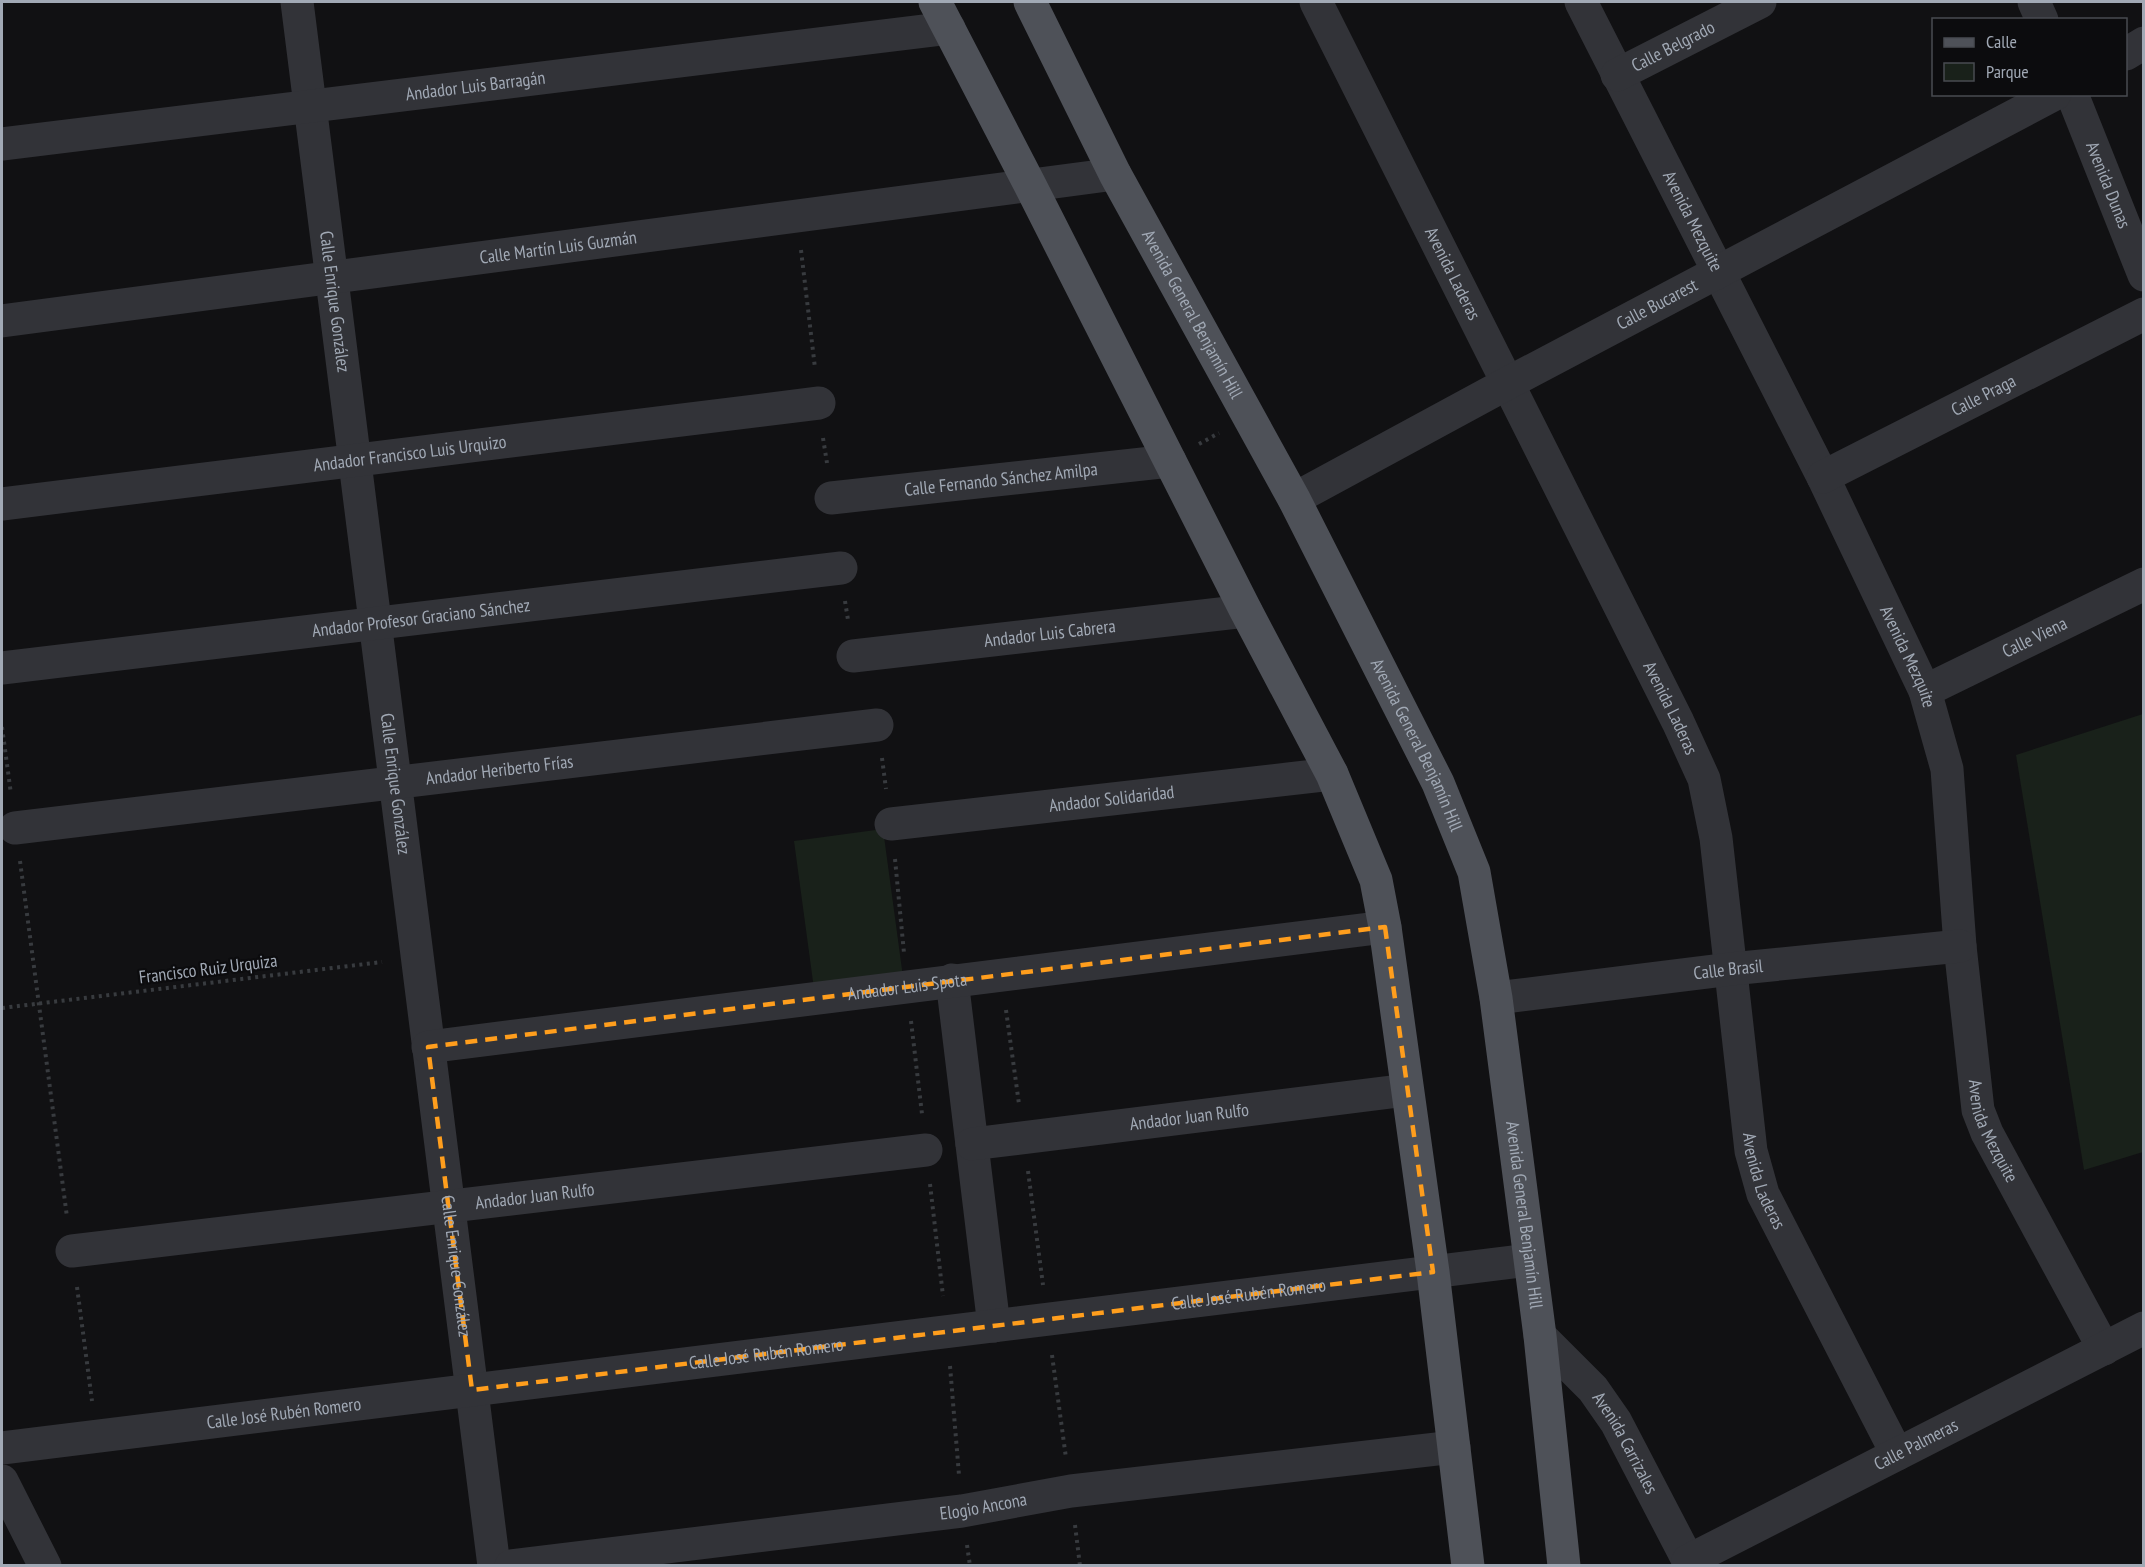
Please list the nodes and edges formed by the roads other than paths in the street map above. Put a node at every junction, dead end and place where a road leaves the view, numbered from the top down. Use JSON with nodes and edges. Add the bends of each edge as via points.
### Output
{"nodes":[{"id":1,"x":297,"y":2,"type":"edge"},
{"id":2,"x":1030,"y":2,"type":"edge"},
{"id":3,"x":1316,"y":2,"type":"edge"},
{"id":4,"x":1581,"y":2,"type":"edge"},
{"id":5,"x":1760,"y":2,"type":"edge"},
{"id":6,"x":2034,"y":2,"type":"edge"},
{"id":7,"x":942,"y":15,"type":"edge"},
{"id":8,"x":2041,"y":18,"type":"edge"},
{"id":9,"x":2144,"y":43,"type":"edge"},
{"id":10,"x":2127,"y":53,"type":"edge"},
{"id":11,"x":1617,"y":75,"type":"junction"},
{"id":12,"x":2051,"y":96,"type":"edge"},
{"id":13,"x":2073,"y":96,"type":"edge"},
{"id":14,"x":310,"y":106,"type":"junction"},
{"id":15,"x":2,"y":144,"type":"edge"},
{"id":16,"x":1115,"y":174,"type":"junction"},
{"id":17,"x":1030,"y":185,"type":"junction"},
{"id":18,"x":1719,"y":273,"type":"junction"},
{"id":19,"x":2144,"y":275,"type":"edge"},
{"id":20,"x":332,"y":277,"type":"junction"},
{"id":21,"x":2144,"y":314,"type":"edge"},
{"id":22,"x":2,"y":321,"type":"edge"},
{"id":23,"x":1508,"y":383,"type":"junction"},
{"id":24,"x":819,"y":403,"type":"dead end"},
{"id":25,"x":354,"y":460,"type":"junction"},
{"id":26,"x":1170,"y":461,"type":"junction"},
{"id":27,"x":1823,"y":477,"type":"junction"},
{"id":28,"x":831,"y":498,"type":"dead end"},
{"id":29,"x":1294,"y":499,"type":"junction"},
{"id":30,"x":2,"y":504,"type":"edge"},
{"id":31,"x":841,"y":568,"type":"dead end"},
{"id":32,"x":2144,"y":584,"type":"edge"},
{"id":33,"x":1246,"y":611,"type":"junction"},
{"id":34,"x":375,"y":623,"type":"junction"},
{"id":35,"x":853,"y":656,"type":"dead end"},
{"id":36,"x":2,"y":668,"type":"edge"},
{"id":37,"x":1925,"y":691,"type":"junction"},
{"id":38,"x":877,"y":726,"type":"dead end"},
{"id":39,"x":1332,"y":774,"type":"junction"},
{"id":40,"x":395,"y":783,"type":"junction"},
{"id":41,"x":891,"y":824,"type":"dead end"},
{"id":42,"x":15,"y":828,"type":"road end"},
{"id":43,"x":1385,"y":927,"type":"junction"},
{"id":44,"x":1960,"y":946,"type":"junction"},
{"id":45,"x":1731,"y":969,"type":"junction"},
{"id":46,"x":952,"y":980,"type":"junction"},
{"id":47,"x":1496,"y":998,"type":"junction"},
{"id":48,"x":428,"y":1047,"type":"junction"},
{"id":49,"x":1407,"y":1090,"type":"junction"},
{"id":50,"x":972,"y":1144,"type":"junction"},
{"id":51,"x":926,"y":1150,"type":"road end"},
{"id":52,"x":448,"y":1206,"type":"junction"},
{"id":53,"x":72,"y":1251,"type":"road end"},
{"id":54,"x":1529,"y":1260,"type":"junction"},
{"id":55,"x":1433,"y":1272,"type":"junction"},
{"id":56,"x":994,"y":1326,"type":"junction"},
{"id":57,"x":2144,"y":1328,"type":"edge"},
{"id":58,"x":1540,"y":1336,"type":"junction"},
{"id":59,"x":2104,"y":1349,"type":"junction"},
{"id":60,"x":472,"y":1390,"type":"junction"},
{"id":61,"x":1454,"y":1447,"type":"junction"},
{"id":62,"x":2,"y":1448,"type":"edge"},
{"id":63,"x":1897,"y":1454,"type":"junction"},
{"id":64,"x":2,"y":1481,"type":"edge"},
{"id":65,"x":13,"y":1530,"type":"edge"},
{"id":66,"x":1689,"y":1563,"type":"edge"},
{"id":67,"x":45,"y":1566,"type":"edge"},
{"id":68,"x":494,"y":1566,"type":"edge"},
{"id":69,"x":511,"y":1566,"type":"edge"},
{"id":70,"x":1468,"y":1566,"type":"edge"},
{"id":71,"x":1564,"y":1566,"type":"edge"}],
"edges":[{"from":1,"to":14,"type":"street","name":"Calle Enrique González"},
{"from":2,"to":16,"type":"main road","name":"Avenida General Benjamín Hill"},
{"from":3,"to":23,"type":"street","name":"Avenida Laderas"},
{"from":4,"to":11,"type":"street","name":"Avenida Mezquite"},
{"from":5,"to":11,"type":"street","name":"Calle Belgrado"},
{"from":6,"to":8,"type":"street"},
{"from":7,"to":14,"type":"street","name":"Andador Luis Barragán"},
{"from":7,"to":17,"type":"main road"},
{"from":9,"to":10,"type":"street"},
{"from":11,"to":18,"type":"street","name":"Avenida Mezquite"},
{"from":12,"to":18,"type":"street","name":"Calle Bucarest"},
{"from":13,"to":19,"type":"street","name":"Avenida Dunas"},
{"from":14,"to":15,"type":"street","name":"Andador Luis Barragán"},
{"from":14,"to":20,"type":"street","name":"Calle Enrique González"},
{"from":16,"to":17,"type":"street","name":"Calle Martín Luis Guzmán"},
{"from":16,"to":29,"type":"main road","name":"Avenida General Benjamín Hill"},
{"from":17,"to":20,"type":"street","name":"Calle Martín Luis Guzmán"},
{"from":17,"to":26,"type":"main road"},
{"from":18,"to":23,"type":"street","name":"Calle Bucarest"},
{"from":18,"to":27,"type":"street","name":"Avenida Mezquite"},
{"from":20,"to":22,"type":"street","name":"Calle Martín Luis Guzmán"},
{"from":20,"to":25,"type":"street","name":"Calle Enrique González"},
{"from":21,"to":27,"type":"street","name":"Calle Praga"},
{"from":23,"to":29,"type":"street","name":"Calle Bucarest"},
{"from":23,"to":45,"type":"street","name":"Avenida Laderas","via":[[1704,779],[1716,838]]},
{"from":24,"to":25,"type":"street","name":"Andador Francisco Luis Urquizo"},
{"from":25,"to":30,"type":"street","name":"Andador Francisco Luis Urquizo"},
{"from":25,"to":34,"type":"street","name":"Calle Enrique González"},
{"from":26,"to":28,"type":"street","name":"Calle Fernando Sánchez Amilpa"},
{"from":26,"to":33,"type":"main road"},
{"from":27,"to":37,"type":"street","name":"Avenida Mezquite"},
{"from":29,"to":47,"type":"main road","name":"Avenida General Benjamín Hill","via":[[1438,783],[1474,872]]},
{"from":31,"to":34,"type":"street","name":"Andador Profesor Graciano Sánchez"},
{"from":32,"to":37,"type":"street","name":"Calle Viena"},
{"from":33,"to":35,"type":"street","name":"Andador Luis Cabrera"},
{"from":33,"to":39,"type":"main road"},
{"from":34,"to":36,"type":"street","name":"Andador Profesor Graciano Sánchez"},
{"from":34,"to":40,"type":"street","name":"Calle Enrique González"},
{"from":37,"to":44,"type":"street","name":"Avenida Mezquite","via":[[1947,769]]},
{"from":38,"to":40,"type":"street","name":"Andador Heriberto Frías"},
{"from":39,"to":41,"type":"street","name":"Andador Solidaridad"},
{"from":39,"to":43,"type":"main road","via":[[1376,879]]},
{"from":40,"to":42,"type":"street","name":"Andador Heriberto Frías"},
{"from":40,"to":48,"type":"street","name":"Calle Enrique González"},
{"from":43,"to":46,"type":"street","name":"Andador Luis Spota"},
{"from":43,"to":49,"type":"main road"},
{"from":44,"to":45,"type":"street","name":"Calle Brasil"},
{"from":44,"to":59,"type":"street","name":"Avenida Mezquite","via":[[1978,1110]]},
{"from":45,"to":47,"type":"street","name":"Calle Brasil"},
{"from":45,"to":63,"type":"street","name":"Avenida Laderas","via":[[1751,1151],[1763,1194]]},
{"from":46,"to":48,"type":"street","name":"Andador Luis Spota"},
{"from":46,"to":50,"type":"street"},
{"from":47,"to":54,"type":"main road","name":"Avenida General Benjamín Hill"},
{"from":48,"to":52,"type":"street","name":"Calle Enrique González"},
{"from":49,"to":50,"type":"street","name":"Andador Juan Rulfo"},
{"from":49,"to":55,"type":"main road"},
{"from":50,"to":56,"type":"street"},
{"from":51,"to":52,"type":"street","name":"Andador Juan Rulfo"},
{"from":52,"to":53,"type":"street","name":"Andador Juan Rulfo"},
{"from":52,"to":60,"type":"street","name":"Calle Enrique González"},
{"from":54,"to":55,"type":"street","name":"Calle José Rubén Romero"},
{"from":54,"to":58,"type":"main road","name":"Avenida General Benjamín Hill"},
{"from":55,"to":56,"type":"street","name":"Calle José Rubén Romero"},
{"from":55,"to":61,"type":"main road"},
{"from":56,"to":60,"type":"street","name":"Calle José Rubén Romero"},
{"from":57,"to":59,"type":"street","name":"Calle Palmeras"},
{"from":58,"to":66,"type":"street","name":"Avenida Carrizales","via":[[1593,1389],[1616,1422]]},
{"from":58,"to":71,"type":"main road","name":"Avenida General Benjamín Hill"},
{"from":59,"to":63,"type":"street","name":"Calle Palmeras"},
{"from":60,"to":62,"type":"street","name":"Calle José Rubén Romero"},
{"from":60,"to":68,"type":"street","name":"Calle Enrique González"},
{"from":61,"to":69,"type":"street","name":"Elogio Ancona","via":[[1071,1491],[962,1511]]},
{"from":61,"to":70,"type":"main road"},
{"from":63,"to":66,"type":"street","name":"Calle Palmeras"},
{"from":64,"to":65,"type":"street"},
{"from":65,"to":67,"type":"street"}]}
